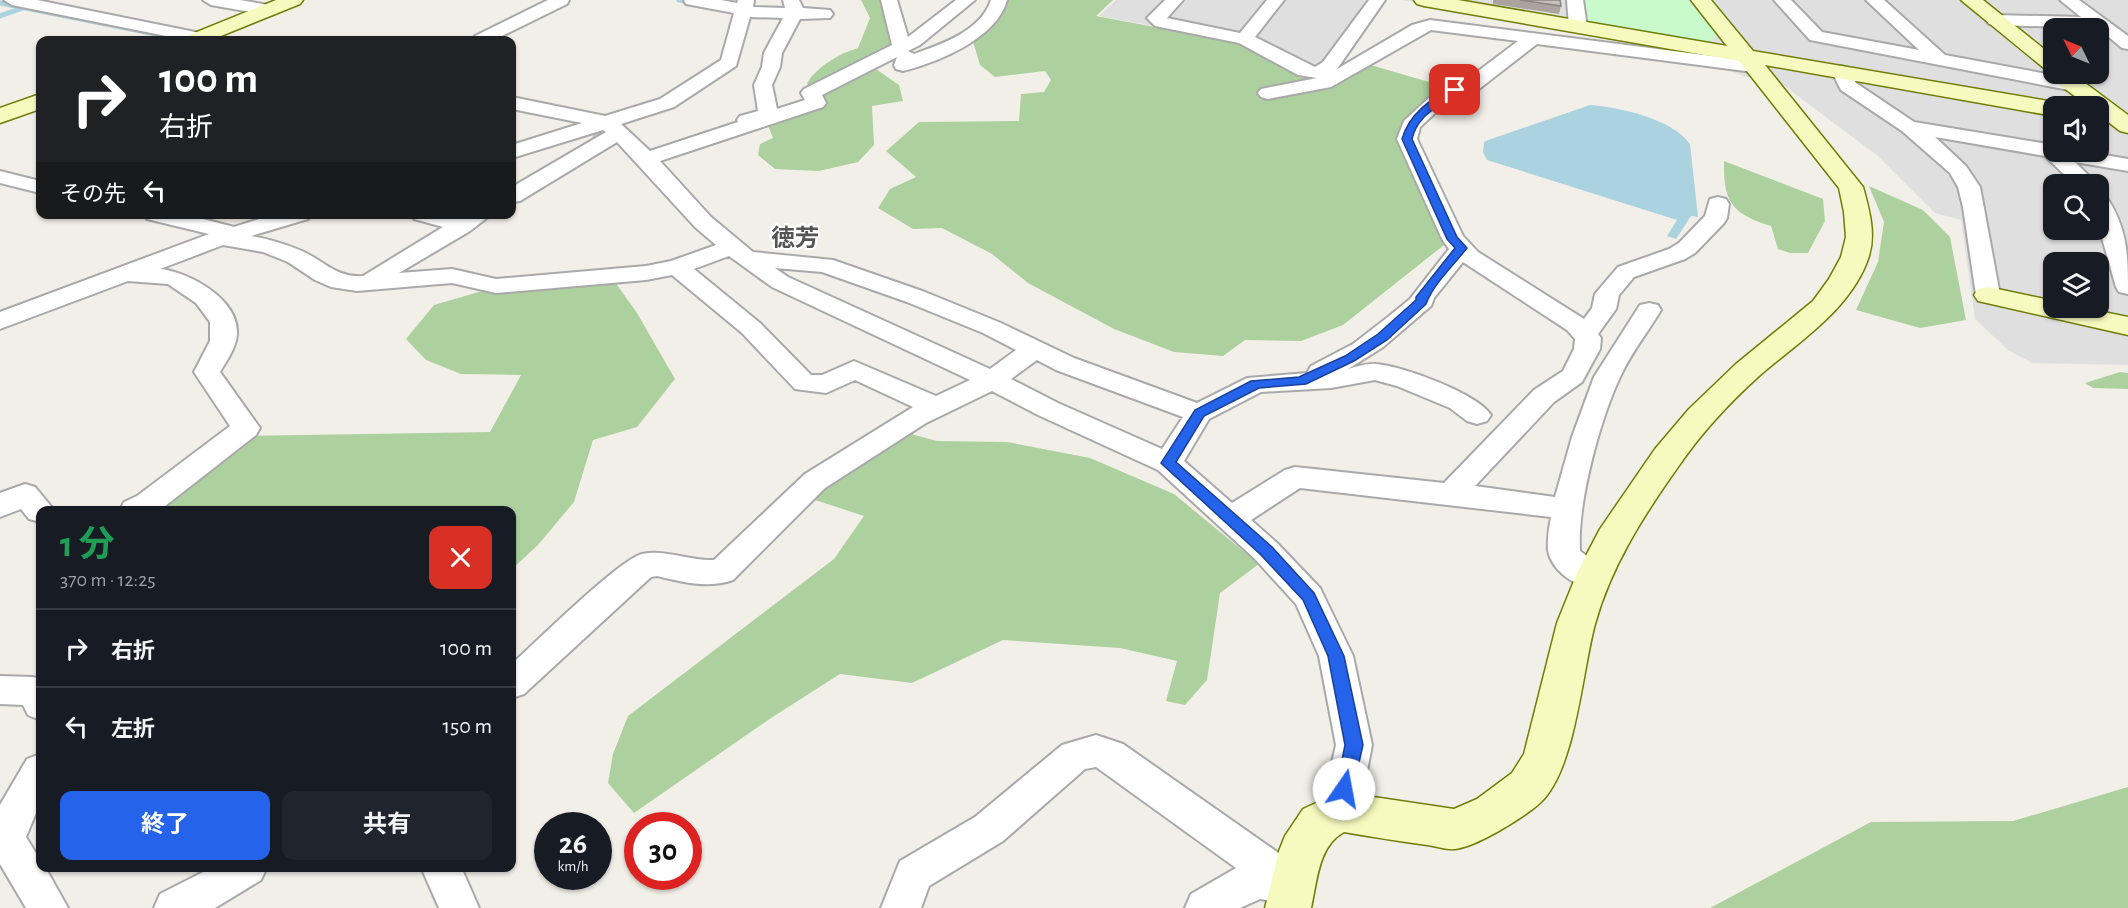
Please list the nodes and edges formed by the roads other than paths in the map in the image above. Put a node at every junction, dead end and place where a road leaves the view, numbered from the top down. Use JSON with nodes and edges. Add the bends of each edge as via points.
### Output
{"nodes":[{"id":1,"x":12,"y":0,"type":"edge"},
{"id":2,"x":211,"y":0,"type":"edge"},
{"id":3,"x":293,"y":0,"type":"edge"},
{"id":4,"x":561,"y":0,"type":"edge"},
{"id":5,"x":692,"y":0,"type":"edge"},
{"id":6,"x":889,"y":0,"type":"edge"},
{"id":7,"x":967,"y":0,"type":"edge"},
{"id":8,"x":999,"y":0,"type":"edge"},
{"id":9,"x":1176,"y":0,"type":"edge"},
{"id":10,"x":1276,"y":0,"type":"edge"},
{"id":11,"x":1377,"y":0,"type":"edge"},
{"id":12,"x":1424,"y":0,"type":"edge"},
{"id":13,"x":1575,"y":0,"type":"edge"},
{"id":14,"x":1701,"y":0,"type":"edge"},
{"id":15,"x":1782,"y":0,"type":"edge"},
{"id":16,"x":1874,"y":0,"type":"edge"},
{"id":17,"x":1971,"y":0,"type":"edge"},
{"id":18,"x":2068,"y":0,"type":"edge"},
{"id":19,"x":35,"y":3,"type":"edge"},
{"id":20,"x":1483,"y":5,"type":"edge"},
{"id":21,"x":744,"y":7,"type":"edge"},
{"id":22,"x":792,"y":7,"type":"edge"},
{"id":23,"x":268,"y":10,"type":"junction"},
{"id":24,"x":824,"y":14,"type":"dead end"},
{"id":25,"x":2092,"y":18,"type":"edge"},
{"id":26,"x":1995,"y":20,"type":"junction"},
{"id":27,"x":2043,"y":22,"type":"edge"},
{"id":28,"x":1578,"y":27,"type":"junction"},
{"id":29,"x":2109,"y":30,"type":"edge"},
{"id":30,"x":183,"y":36,"type":"edge"},
{"id":31,"x":210,"y":36,"type":"edge"},
{"id":32,"x":489,"y":36,"type":"edge"},
{"id":33,"x":1534,"y":38,"type":"junction"},
{"id":34,"x":1244,"y":39,"type":"junction"},
{"id":35,"x":2127,"y":42,"type":"edge"},
{"id":36,"x":908,"y":44,"type":"junction"},
{"id":37,"x":2043,"y":59,"type":"edge"},
{"id":38,"x":1939,"y":60,"type":"junction"},
{"id":39,"x":1750,"y":61,"type":"junction"},
{"id":40,"x":1841,"y":72,"type":"junction"},
{"id":41,"x":1328,"y":75,"type":"junction"},
{"id":42,"x":2043,"y":75,"type":"edge"},
{"id":43,"x":2073,"y":84,"type":"edge"},
{"id":44,"x":1268,"y":93,"type":"dead end"},
{"id":45,"x":516,"y":104,"type":"edge"},
{"id":46,"x":2043,"y":107,"type":"edge"},
{"id":47,"x":33,"y":108,"type":"edge"},
{"id":48,"x":0,"y":116,"type":"edge"},
{"id":49,"x":2118,"y":121,"type":"edge"},
{"id":50,"x":1909,"y":127,"type":"junction"},
{"id":51,"x":613,"y":128,"type":"junction"},
{"id":52,"x":2043,"y":149,"type":"edge"},
{"id":53,"x":516,"y":151,"type":"edge"},
{"id":54,"x":644,"y":157,"type":"junction"},
{"id":55,"x":2109,"y":161,"type":"edge"},
{"id":56,"x":2064,"y":162,"type":"edge"},
{"id":57,"x":2128,"y":165,"type":"edge"},
{"id":58,"x":2076,"y":174,"type":"edge"},
{"id":59,"x":0,"y":177,"type":"edge"},
{"id":60,"x":36,"y":186,"type":"edge"},
{"id":61,"x":516,"y":193,"type":"edge"},
{"id":62,"x":1719,"y":204,"type":"dead end"},
{"id":63,"x":174,"y":219,"type":"edge"},
{"id":64,"x":284,"y":219,"type":"edge"},
{"id":65,"x":472,"y":220,"type":"edge"},
{"id":66,"x":2109,"y":221,"type":"edge"},
{"id":67,"x":228,"y":236,"type":"junction"},
{"id":68,"x":1462,"y":248,"type":"junction"},
{"id":69,"x":741,"y":253,"type":"junction"},
{"id":70,"x":677,"y":267,"type":"junction"},
{"id":71,"x":126,"y":274,"type":"junction"},
{"id":72,"x":366,"y":283,"type":"junction"},
{"id":73,"x":2128,"y":287,"type":"edge"},
{"id":74,"x":1988,"y":295,"type":"joint"},
{"id":75,"x":1649,"y":310,"type":"dead end"},
{"id":76,"x":0,"y":321,"type":"edge"},
{"id":77,"x":2128,"y":326,"type":"edge"},
{"id":78,"x":1585,"y":334,"type":"junction"},
{"id":79,"x":1035,"y":349,"type":"junction"},
{"id":80,"x":992,"y":380,"type":"junction"},
{"id":81,"x":1302,"y":381,"type":"junction"},
{"id":82,"x":936,"y":407,"type":"junction"},
{"id":83,"x":1199,"y":413,"type":"junction"},
{"id":84,"x":1477,"y":415,"type":"dead end"},
{"id":85,"x":1168,"y":463,"type":"junction"},
{"id":86,"x":1451,"y":494,"type":"junction"},
{"id":87,"x":0,"y":506,"type":"edge"},
{"id":88,"x":144,"y":506,"type":"edge"},
{"id":89,"x":36,"y":507,"type":"edge"},
{"id":90,"x":1566,"y":509,"type":"junction"},
{"id":91,"x":1229,"y":519,"type":"junction"},
{"id":92,"x":1594,"y":578,"type":"junction"},
{"id":93,"x":516,"y":680,"type":"edge"},
{"id":94,"x":0,"y":690,"type":"edge"},
{"id":95,"x":36,"y":698,"type":"edge"},
{"id":96,"x":36,"y":766,"type":"edge"},
{"id":97,"x":36,"y":777,"type":"edge"},
{"id":98,"x":0,"y":805,"type":"edge"},
{"id":99,"x":1340,"y":812,"type":"junction"},
{"id":100,"x":240,"y":872,"type":"edge"},
{"id":101,"x":443,"y":872,"type":"edge"},
{"id":102,"x":1291,"y":897,"type":"edge"},
{"id":103,"x":48,"y":908,"type":"edge"},
{"id":104,"x":174,"y":908,"type":"edge"},
{"id":105,"x":459,"y":908,"type":"edge"},
{"id":106,"x":901,"y":908,"type":"edge"},
{"id":107,"x":1205,"y":908,"type":"edge"}],
"edges":[{"from":1,"to":19,"type":"street"},
{"from":2,"to":23,"type":"street"},
{"from":3,"to":23,"type":"street"},
{"from":4,"to":32,"type":"street"},
{"from":5,"to":21,"type":"street"},
{"from":6,"to":36,"type":"street"},
{"from":7,"to":36,"type":"street"},
{"from":8,"to":36,"type":"street","via":[[993,15],[979,29],[903,65],[906,54],[915,45]]},
{"from":9,"to":34,"type":"street","via":[[1156,18]]},
{"from":10,"to":34,"type":"street"},
{"from":11,"to":41,"type":"street","via":[[1330,66]]},
{"from":12,"to":20,"type":"street"},
{"from":13,"to":28,"type":"street"},
{"from":14,"to":39,"type":"street"},
{"from":15,"to":38,"type":"street","via":[[1816,36]]},
{"from":16,"to":38,"type":"street"},
{"from":17,"to":26,"type":"street"},
{"from":18,"to":25,"type":"street"},
{"from":19,"to":30,"type":"street"},
{"from":20,"to":28,"type":"street"},
{"from":21,"to":22,"type":"street"},
{"from":21,"to":51,"type":"street","via":[[730,62],[667,103]]},
{"from":22,"to":24,"type":"street"},
{"from":22,"to":54,"type":"street","via":[[763,85],[768,114]]},
{"from":23,"to":31,"type":"street"},
{"from":26,"to":27,"type":"street"},
{"from":26,"to":37,"type":"street"},
{"from":28,"to":39,"type":"street"},
{"from":29,"to":35,"type":"street"},
{"from":33,"to":39,"type":"street"},
{"from":33,"to":41,"type":"street","via":[[1430,25]]},
{"from":33,"to":68,"type":"street","via":[[1472,85],[1439,99],[1411,125],[1407,139],[1420,171],[1453,239]]},
{"from":34,"to":41,"type":"street","via":[[1305,71]]},
{"from":36,"to":54,"type":"street","via":[[811,93],[816,103]]},
{"from":38,"to":42,"type":"street"},
{"from":39,"to":40,"type":"street"},
{"from":39,"to":92,"type":"street","via":[[1851,187],[1859,237],[1855,257],[1823,307],[1708,408],[1667,457],[1618,530]]},
{"from":40,"to":46,"type":"street"},
{"from":40,"to":50,"type":"street","via":[[1848,86]]},
{"from":41,"to":44,"type":"street","via":[[1324,84]]},
{"from":43,"to":49,"type":"street"},
{"from":45,"to":51,"type":"street"},
{"from":47,"to":48,"type":"street"},
{"from":50,"to":52,"type":"street"},
{"from":50,"to":74,"type":"street","via":[[1959,170],[1969,187]]},
{"from":51,"to":53,"type":"street"},
{"from":51,"to":54,"type":"street"},
{"from":51,"to":61,"type":"street"},
{"from":54,"to":69,"type":"street","via":[[703,222]]},
{"from":55,"to":57,"type":"street"},
{"from":56,"to":58,"type":"street"},
{"from":59,"to":60,"type":"street"},
{"from":62,"to":78,"type":"street","via":[[1716,218],[1687,248],[1626,272],[1607,294],[1604,309]]},
{"from":63,"to":67,"type":"street"},
{"from":64,"to":67,"type":"street"},
{"from":65,"to":72,"type":"street"},
{"from":66,"to":73,"type":"street"},
{"from":67,"to":71,"type":"street"},
{"from":67,"to":72,"type":"street","via":[[296,257],[339,282]]},
{"from":68,"to":78,"type":"street"},
{"from":68,"to":81,"type":"street","via":[[1446,264],[1422,301],[1382,337]]},
{"from":69,"to":70,"type":"street"},
{"from":69,"to":79,"type":"street","via":[[825,265],[916,297]]},
{"from":69,"to":80,"type":"street","via":[[780,282]]},
{"from":70,"to":72,"type":"street","via":[[496,286],[452,276]]},
{"from":70,"to":82,"type":"street","via":[[751,328],[804,383],[826,384],[854,369]]},
{"from":71,"to":76,"type":"street"},
{"from":71,"to":88,"type":"street","via":[[174,278],[195,289],[216,309],[225,327],[220,352],[207,372],[246,428]]},
{"from":74,"to":77,"type":"street"},
{"from":75,"to":90,"type":"street","via":[[1607,377]]},
{"from":78,"to":86,"type":"street","via":[[1587,349],[1573,376],[1544,396]]},
{"from":79,"to":80,"type":"street"},
{"from":79,"to":83,"type":"street","via":[[1065,364]]},
{"from":80,"to":82,"type":"street"},
{"from":80,"to":85,"type":"street"},
{"from":81,"to":83,"type":"street","via":[[1256,384]]},
{"from":81,"to":84,"type":"street","via":[[1375,372],[1460,402]]},
{"from":82,"to":93,"type":"street","via":[[815,482],[722,572],[697,573],[657,564],[642,566]]},
{"from":83,"to":85,"type":"street"},
{"from":85,"to":91,"type":"street"},
{"from":86,"to":90,"type":"street"},
{"from":86,"to":91,"type":"street","via":[[1295,477]]},
{"from":87,"to":89,"type":"street","via":[[25,494]]},
{"from":90,"to":92,"type":"street","via":[[1563,550],[1570,562]]},
{"from":91,"to":99,"type":"street","via":[[1309,597],[1336,656],[1354,745]]},
{"from":92,"to":99,"type":"street","via":[[1576,623],[1544,760],[1527,787],[1492,813],[1455,829]]},
{"from":94,"to":95,"type":"street","via":[[33,692]]},
{"from":96,"to":98,"type":"street"},
{"from":97,"to":103,"type":"street","via":[[17,809],[6,839]]},
{"from":99,"to":102,"type":"street","via":[[1319,824],[1301,851]]},
{"from":100,"to":104,"type":"street"},
{"from":101,"to":105,"type":"street"},
{"from":102,"to":106,"type":"street","via":[[1110,755],[1096,751],[1075,756],[989,829],[914,874]]},
{"from":102,"to":107,"type":"street","via":[[1260,880],[1239,886]]}]}
